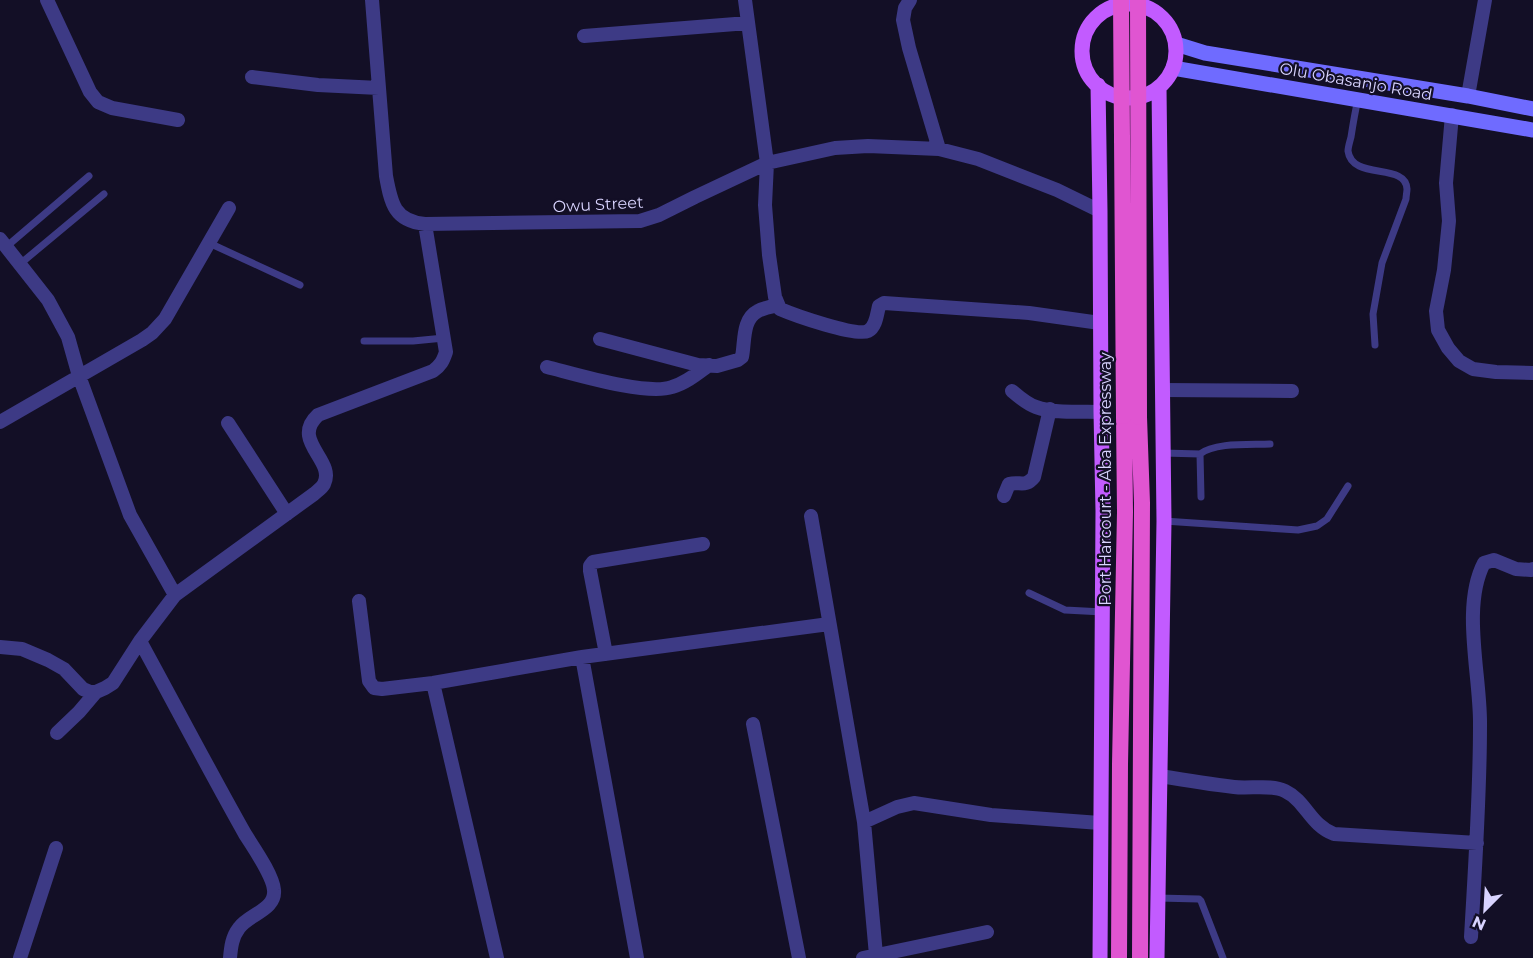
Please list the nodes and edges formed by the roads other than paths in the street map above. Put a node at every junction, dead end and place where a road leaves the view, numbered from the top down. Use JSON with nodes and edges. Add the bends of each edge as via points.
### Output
{"nodes":[{"id":1,"x":47,"y":0,"type":"edge"},
{"id":2,"x":372,"y":0,"type":"edge"},
{"id":3,"x":745,"y":0,"type":"edge"},
{"id":4,"x":910,"y":0,"type":"edge"},
{"id":5,"x":1121,"y":0,"type":"edge"},
{"id":6,"x":1138,"y":0,"type":"edge"},
{"id":7,"x":1485,"y":0,"type":"edge"},
{"id":8,"x":1157,"y":7,"type":"edge"},
{"id":9,"x":1098,"y":8,"type":"edge"},
{"id":10,"x":748,"y":23,"type":"junction"},
{"id":11,"x":584,"y":36,"type":"dead end"},
{"id":12,"x":1176,"y":44,"type":"junction"},
{"id":13,"x":1173,"y":68,"type":"junction"},
{"id":14,"x":252,"y":77,"type":"dead end"},
{"id":15,"x":1098,"y":86,"type":"junction"},
{"id":16,"x":1159,"y":87,"type":"junction"},
{"id":17,"x":379,"y":88,"type":"junction"},
{"id":18,"x":1468,"y":96,"type":"junction"},
{"id":19,"x":1358,"y":99,"type":"junction"},
{"id":20,"x":1533,"y":109,"type":"edge"},
{"id":21,"x":1452,"y":115,"type":"junction"},
{"id":22,"x":178,"y":120,"type":"dead end"},
{"id":23,"x":1533,"y":130,"type":"edge"},
{"id":24,"x":939,"y":149,"type":"junction"},
{"id":25,"x":767,"y":163,"type":"junction"},
{"id":26,"x":89,"y":176,"type":"dead end"},
{"id":27,"x":104,"y":194,"type":"dead end"},
{"id":28,"x":229,"y":208,"type":"dead end"},
{"id":29,"x":1100,"y":211,"type":"junction"},
{"id":30,"x":425,"y":224,"type":"junction"},
{"id":31,"x":3,"y":243,"type":"edge"},
{"id":32,"x":209,"y":243,"type":"junction"},
{"id":33,"x":20,"y":264,"type":"junction"},
{"id":34,"x":300,"y":285,"type":"dead end"},
{"id":35,"x":777,"y":305,"type":"junction"},
{"id":36,"x":1100,"y":323,"type":"junction"},
{"id":37,"x":444,"y":338,"type":"junction"},
{"id":38,"x":600,"y":339,"type":"dead end"},
{"id":39,"x":364,"y":341,"type":"dead end"},
{"id":40,"x":1375,"y":345,"type":"dead end"},
{"id":41,"x":709,"y":365,"type":"junction"},
{"id":42,"x":547,"y":367,"type":"dead end"},
{"id":43,"x":1533,"y":373,"type":"edge"},
{"id":44,"x":79,"y":376,"type":"junction"},
{"id":45,"x":1163,"y":390,"type":"junction"},
{"id":46,"x":1012,"y":391,"type":"dead end"},
{"id":47,"x":1292,"y":391,"type":"dead end"},
{"id":48,"x":1050,"y":409,"type":"junction"},
{"id":49,"x":1101,"y":412,"type":"junction"},
{"id":50,"x":1132,"y":417,"type":"junction"},
{"id":51,"x":0,"y":422,"type":"edge"},
{"id":52,"x":228,"y":423,"type":"dead end"},
{"id":53,"x":1270,"y":444,"type":"dead end"},
{"id":54,"x":1163,"y":453,"type":"junction"},
{"id":55,"x":1200,"y":454,"type":"junction"},
{"id":56,"x":1348,"y":486,"type":"dead end"},
{"id":57,"x":1004,"y":496,"type":"dead end"},
{"id":58,"x":1201,"y":497,"type":"dead end"},
{"id":59,"x":287,"y":514,"type":"junction"},
{"id":60,"x":811,"y":516,"type":"dead end"},
{"id":61,"x":1164,"y":521,"type":"junction"},
{"id":62,"x":703,"y":544,"type":"dead end"},
{"id":63,"x":1533,"y":569,"type":"edge"},
{"id":64,"x":1029,"y":593,"type":"dead end"},
{"id":65,"x":175,"y":595,"type":"junction"},
{"id":66,"x":359,"y":601,"type":"dead end"},
{"id":67,"x":1103,"y":612,"type":"junction"},
{"id":68,"x":829,"y":624,"type":"junction"},
{"id":69,"x":140,"y":641,"type":"junction"},
{"id":70,"x":0,"y":647,"type":"edge"},
{"id":71,"x":606,"y":654,"type":"junction"},
{"id":72,"x":582,"y":657,"type":"junction"},
{"id":73,"x":434,"y":683,"type":"junction"},
{"id":74,"x":96,"y":692,"type":"junction"},
{"id":75,"x":753,"y":724,"type":"dead end"},
{"id":76,"x":57,"y":733,"type":"dead end"},
{"id":77,"x":1160,"y":776,"type":"junction"},
{"id":78,"x":864,"y":822,"type":"junction"},
{"id":79,"x":1100,"y":823,"type":"junction"},
{"id":80,"x":1477,"y":843,"type":"junction"},
{"id":81,"x":56,"y":848,"type":"dead end"},
{"id":82,"x":1158,"y":898,"type":"junction"},
{"id":83,"x":987,"y":932,"type":"dead end"},
{"id":84,"x":1471,"y":937,"type":"dead end"},
{"id":85,"x":870,"y":957,"type":"edge"},
{"id":86,"x":20,"y":958,"type":"edge"},
{"id":87,"x":230,"y":958,"type":"edge"},
{"id":88,"x":497,"y":958,"type":"edge"},
{"id":89,"x":637,"y":958,"type":"edge"},
{"id":90,"x":799,"y":958,"type":"edge"},
{"id":91,"x":1100,"y":958,"type":"edge"},
{"id":92,"x":1119,"y":958,"type":"edge"},
{"id":93,"x":1140,"y":958,"type":"edge"},
{"id":94,"x":1157,"y":958,"type":"edge"},
{"id":95,"x":1223,"y":958,"type":"edge"}],
"edges":[{"from":1,"to":22,"type":"street","via":[[98,102]]},
{"from":2,"to":17,"type":"street","name":"Owu Street"},
{"from":3,"to":10,"type":"street"},
{"from":4,"to":24,"type":"street","via":[[904,8],[903,20]]},
{"from":5,"to":50,"type":"highway","name":"Port Harcourt - Aba Expressway","bridge":true},
{"from":6,"to":50,"type":"highway","name":"Port Harcourt - Aba Expressway","bridge":true},
{"from":7,"to":18,"type":"street"},
{"from":8,"to":9,"type":"main road","via":[[1152,10],[1124,4]]},
{"from":8,"to":12,"type":"main road"},
{"from":9,"to":15,"type":"main road","via":[[1082,50],[1089,75]]},
{"from":10,"to":11,"type":"street"},
{"from":10,"to":25,"type":"street"},
{"from":12,"to":13,"type":"main road"},
{"from":12,"to":18,"type":"main road","name":"Olu Obasanjo Road","via":[[1205,53]]},
{"from":13,"to":16,"type":"main road"},
{"from":13,"to":19,"type":"main road","name":"Olu Obasanjo Road"},
{"from":14,"to":17,"type":"street"},
{"from":15,"to":16,"type":"main road","via":[[1109,93],[1134,98]]},
{"from":15,"to":29,"type":"main road"},
{"from":16,"to":45,"type":"main road"},
{"from":17,"to":30,"type":"street","name":"Owu Street","via":[[390,197],[402,217]]},
{"from":18,"to":20,"type":"main road","name":"Olu Obasanjo Road"},
{"from":19,"to":21,"type":"main road","name":"Olu Obasanjo Road"},
{"from":19,"to":40,"type":"lane","via":[[1348,150],[1351,159],[1364,168],[1399,177],[1407,189],[1382,263],[1373,314]]},
{"from":21,"to":23,"type":"main road","name":"Olu Obasanjo Road"},
{"from":21,"to":43,"type":"street","via":[[1446,183],[1449,221],[1436,311],[1438,330],[1459,361],[1473,369]]},
{"from":24,"to":25,"type":"street","name":"Owu Street","via":[[835,148]]},
{"from":24,"to":29,"type":"street","name":"Owu Street","via":[[988,163]]},
{"from":25,"to":30,"type":"street","name":"Owu Street","via":[[640,221]]},
{"from":25,"to":35,"type":"street","via":[[765,205]]},
{"from":26,"to":31,"type":"lane"},
{"from":27,"to":33,"type":"lane"},
{"from":28,"to":32,"type":"street"},
{"from":29,"to":36,"type":"main road"},
{"from":30,"to":37,"type":"street"},
{"from":31,"to":33,"type":"street"},
{"from":32,"to":34,"type":"lane"},
{"from":32,"to":44,"type":"street","via":[[165,319],[152,333]]},
{"from":33,"to":44,"type":"street","via":[[48,300],[68,337]]},
{"from":35,"to":36,"type":"street","via":[[809,321],[856,332],[870,329],[884,303],[1029,313]]},
{"from":35,"to":41,"type":"street","via":[[749,318],[742,357]]},
{"from":36,"to":49,"type":"main road"},
{"from":37,"to":39,"type":"lane"},
{"from":37,"to":59,"type":"street","via":[[444,360],[433,371],[312,420],[308,434],[324,468],[325,482]]},
{"from":38,"to":41,"type":"street"},
{"from":41,"to":42,"type":"street","via":[[672,388],[660,389]]},
{"from":44,"to":51,"type":"street"},
{"from":44,"to":65,"type":"street","via":[[130,514]]},
{"from":45,"to":47,"type":"street"},
{"from":45,"to":54,"type":"main road"},
{"from":46,"to":48,"type":"street","via":[[1037,407]]},
{"from":48,"to":49,"type":"street"},
{"from":48,"to":57,"type":"street","via":[[1034,477],[1025,484],[1009,483]]},
{"from":49,"to":67,"type":"main road"},
{"from":50,"to":92,"type":"highway","name":"Port Harcourt - Aba Expressway","via":[[1125,512]]},
{"from":50,"to":93,"type":"highway","name":"Port Harcourt - Aba Expressway","via":[[1142,502]]},
{"from":52,"to":59,"type":"street"},
{"from":53,"to":55,"type":"lane","via":[[1214,447]]},
{"from":54,"to":55,"type":"lane"},
{"from":54,"to":61,"type":"main road"},
{"from":55,"to":58,"type":"lane"},
{"from":56,"to":61,"type":"lane","via":[[1327,519],[1298,530]]},
{"from":59,"to":65,"type":"street"},
{"from":60,"to":68,"type":"street"},
{"from":61,"to":77,"type":"main road"},
{"from":62,"to":71,"type":"street","via":[[593,562],[590,571]]},
{"from":63,"to":80,"type":"street","via":[[1516,569],[1494,560],[1484,563],[1476,588],[1472,609],[1480,724]]},
{"from":64,"to":67,"type":"lane","via":[[1065,610]]},
{"from":65,"to":69,"type":"street"},
{"from":66,"to":73,"type":"street","via":[[369,681],[374,688]]},
{"from":67,"to":79,"type":"main road"},
{"from":68,"to":71,"type":"street"},
{"from":68,"to":78,"type":"street"},
{"from":69,"to":74,"type":"street","via":[[113,682]]},
{"from":69,"to":87,"type":"street","via":[[274,888],[271,903],[240,926],[233,937]]},
{"from":70,"to":74,"type":"street","via":[[22,649],[48,660],[83,688]]},
{"from":71,"to":72,"type":"street"},
{"from":72,"to":73,"type":"street"},
{"from":72,"to":89,"type":"street"},
{"from":73,"to":88,"type":"street"},
{"from":74,"to":76,"type":"street"},
{"from":75,"to":90,"type":"street"},
{"from":77,"to":80,"type":"street","via":[[1278,789],[1294,798],[1319,826],[1334,834]]},
{"from":77,"to":82,"type":"main road"},
{"from":78,"to":79,"type":"street","via":[[914,803],[991,815]]},
{"from":78,"to":85,"type":"street"},
{"from":79,"to":91,"type":"main road"},
{"from":80,"to":84,"type":"street"},
{"from":81,"to":86,"type":"street"},
{"from":82,"to":94,"type":"main road"},
{"from":82,"to":95,"type":"lane","via":[[1199,899]]},
{"from":83,"to":85,"type":"street"}]}
